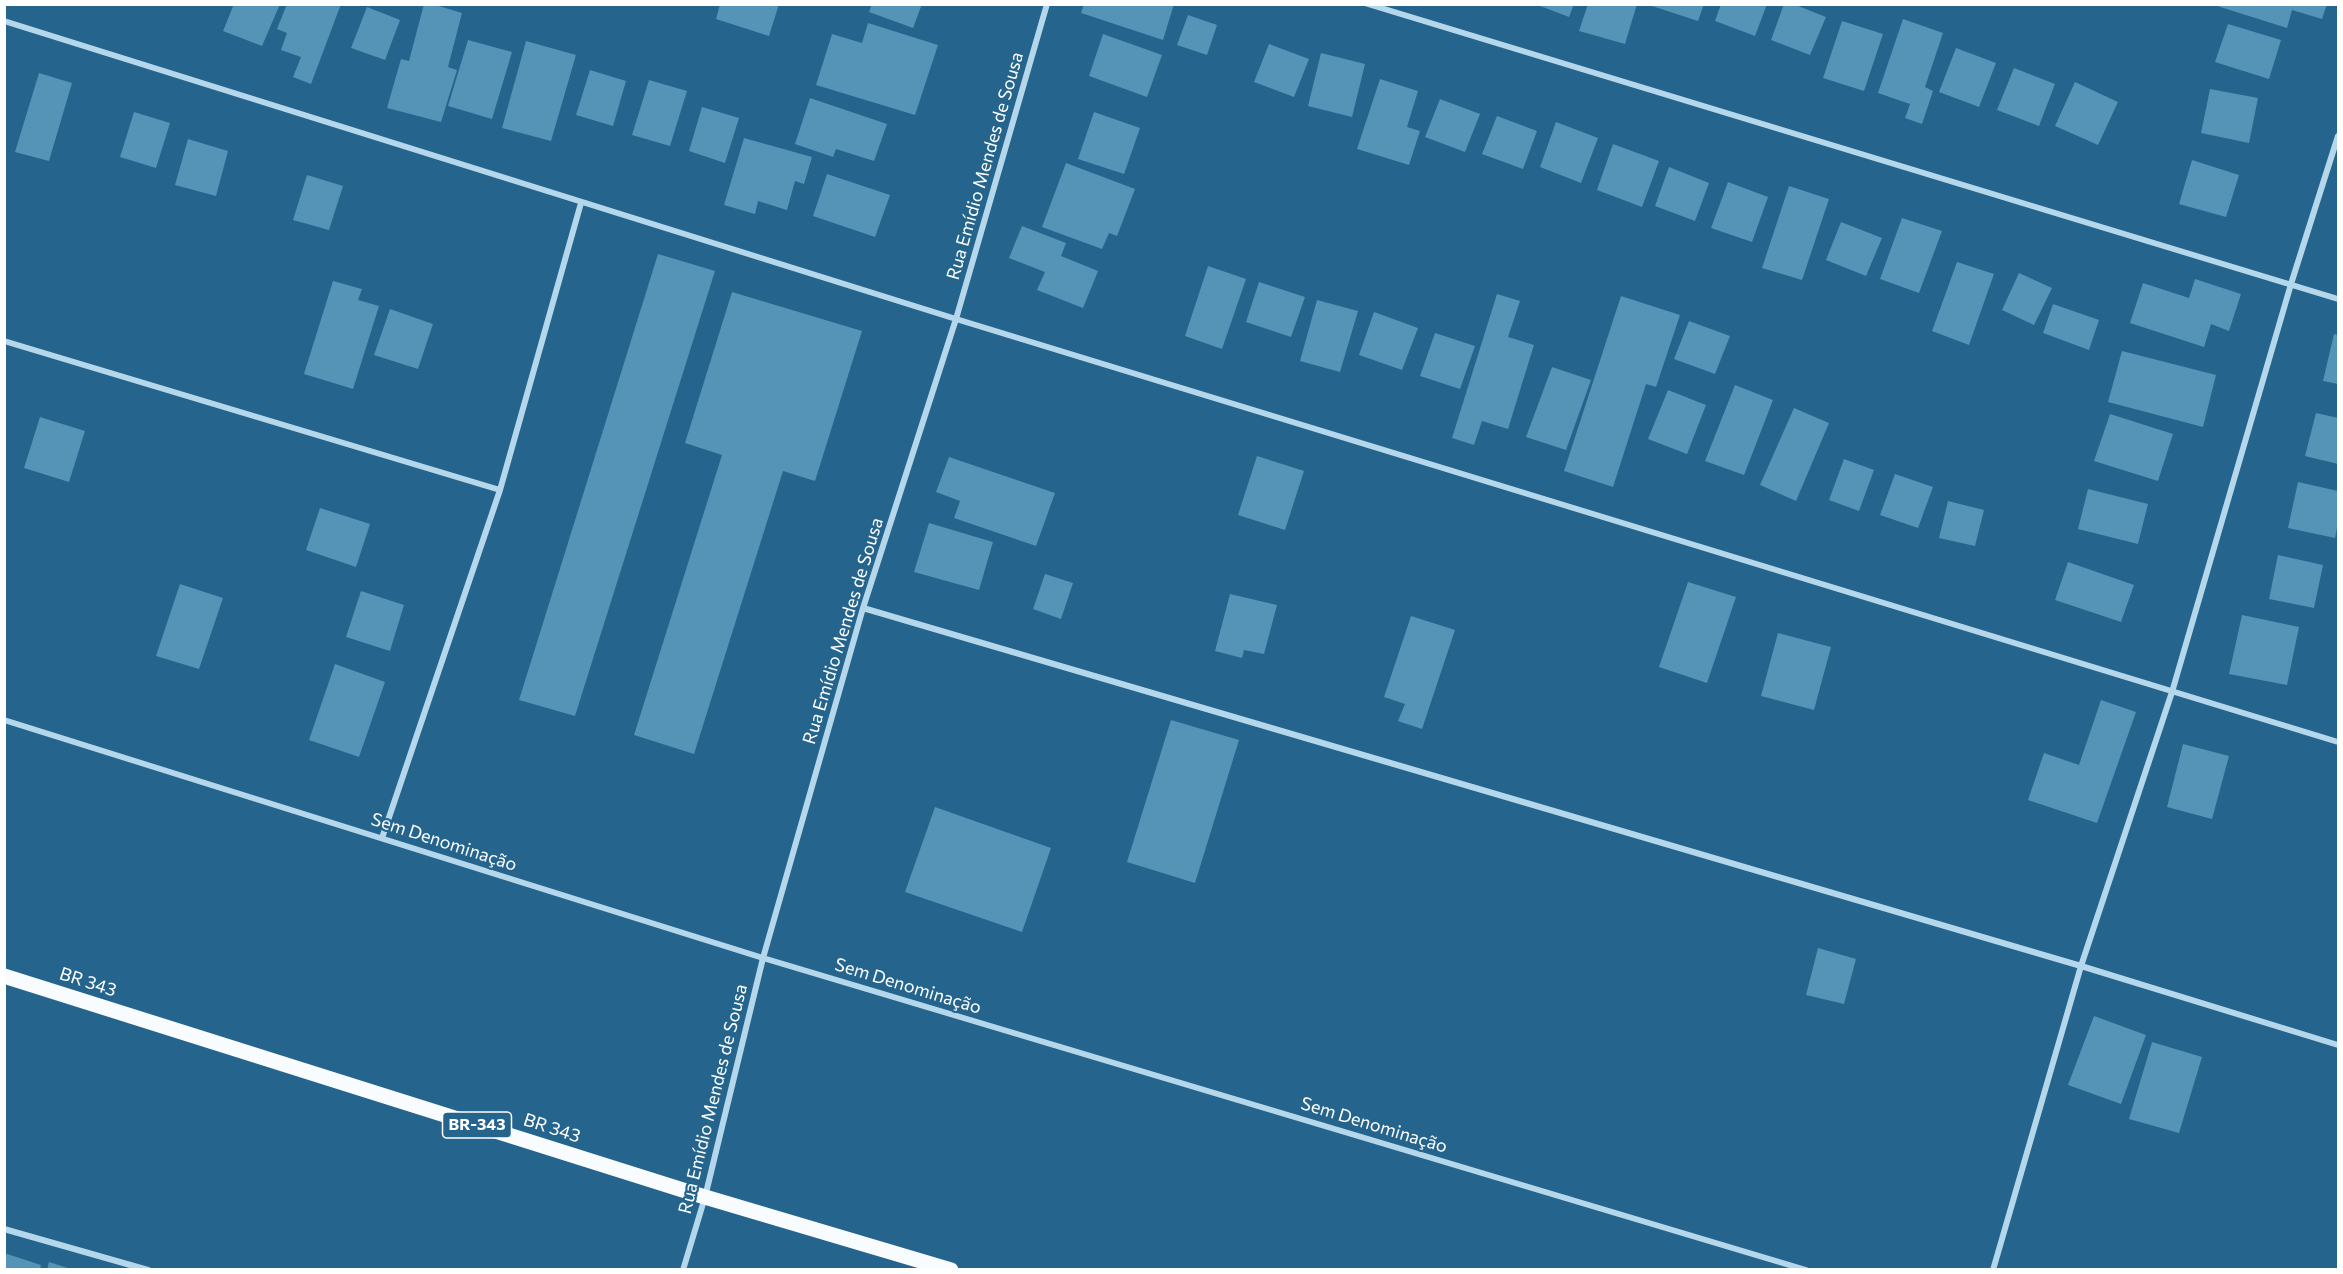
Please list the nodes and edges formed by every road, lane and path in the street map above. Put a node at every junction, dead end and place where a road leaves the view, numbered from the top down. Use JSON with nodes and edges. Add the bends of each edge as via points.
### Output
{"nodes":[{"id":1,"x":1047,"y":4,"type":"edge"},
{"id":2,"x":1368,"y":4,"type":"edge"},
{"id":3,"x":4,"y":21,"type":"edge"},
{"id":4,"x":2338,"y":136,"type":"edge"},
{"id":5,"x":581,"y":203,"type":"junction"},
{"id":6,"x":2291,"y":284,"type":"junction"},
{"id":7,"x":2338,"y":299,"type":"edge"},
{"id":8,"x":956,"y":319,"type":"junction"},
{"id":9,"x":4,"y":341,"type":"edge"},
{"id":10,"x":500,"y":490,"type":"junction"},
{"id":11,"x":864,"y":608,"type":"junction"},
{"id":12,"x":2172,"y":692,"type":"junction"},
{"id":13,"x":4,"y":720,"type":"edge"},
{"id":14,"x":2338,"y":742,"type":"edge"},
{"id":15,"x":382,"y":838,"type":"junction"},
{"id":16,"x":763,"y":958,"type":"junction"},
{"id":17,"x":2080,"y":966,"type":"junction"},
{"id":18,"x":4,"y":976,"type":"edge"},
{"id":19,"x":2338,"y":1045,"type":"edge"},
{"id":20,"x":705,"y":1197,"type":"junction"},
{"id":21,"x":4,"y":1229,"type":"edge"},
{"id":22,"x":148,"y":1269,"type":"edge"},
{"id":23,"x":683,"y":1269,"type":"edge"},
{"id":24,"x":951,"y":1269,"type":"edge"},
{"id":25,"x":1806,"y":1269,"type":"edge"},
{"id":26,"x":1993,"y":1269,"type":"edge"}],
"edges":[{"from":1,"to":8,"type":"street","name":"Rua Emídio Mendes de Sousa"},
{"from":2,"to":6,"type":"street"},
{"from":3,"to":5,"type":"street"},
{"from":4,"to":6,"type":"street"},
{"from":5,"to":8,"type":"street"},
{"from":5,"to":10,"type":"street"},
{"from":6,"to":7,"type":"street"},
{"from":6,"to":12,"type":"street"},
{"from":8,"to":11,"type":"street","name":"Rua Emídio Mendes de Sousa"},
{"from":8,"to":12,"type":"street"},
{"from":9,"to":10,"type":"street"},
{"from":10,"to":15,"type":"street"},
{"from":11,"to":16,"type":"street","name":"Rua Emídio Mendes de Sousa"},
{"from":11,"to":17,"type":"street"},
{"from":12,"to":14,"type":"street"},
{"from":12,"to":17,"type":"street"},
{"from":13,"to":15,"type":"street","name":"Sem Denominação"},
{"from":15,"to":16,"type":"street","name":"Sem Denominação"},
{"from":16,"to":20,"type":"street","name":"Rua Emídio Mendes de Sousa"},
{"from":16,"to":25,"type":"street","name":"Sem Denominação"},
{"from":17,"to":19,"type":"street"},
{"from":17,"to":26,"type":"street"},
{"from":18,"to":20,"type":"main road","name":"BR 343","number":"BR-343"},
{"from":20,"to":23,"type":"street","name":"Rua Emídio Mendes de Sousa"},
{"from":20,"to":24,"type":"main road","name":"BR 343","number":"BR-343"},
{"from":21,"to":22,"type":"street"}]}
